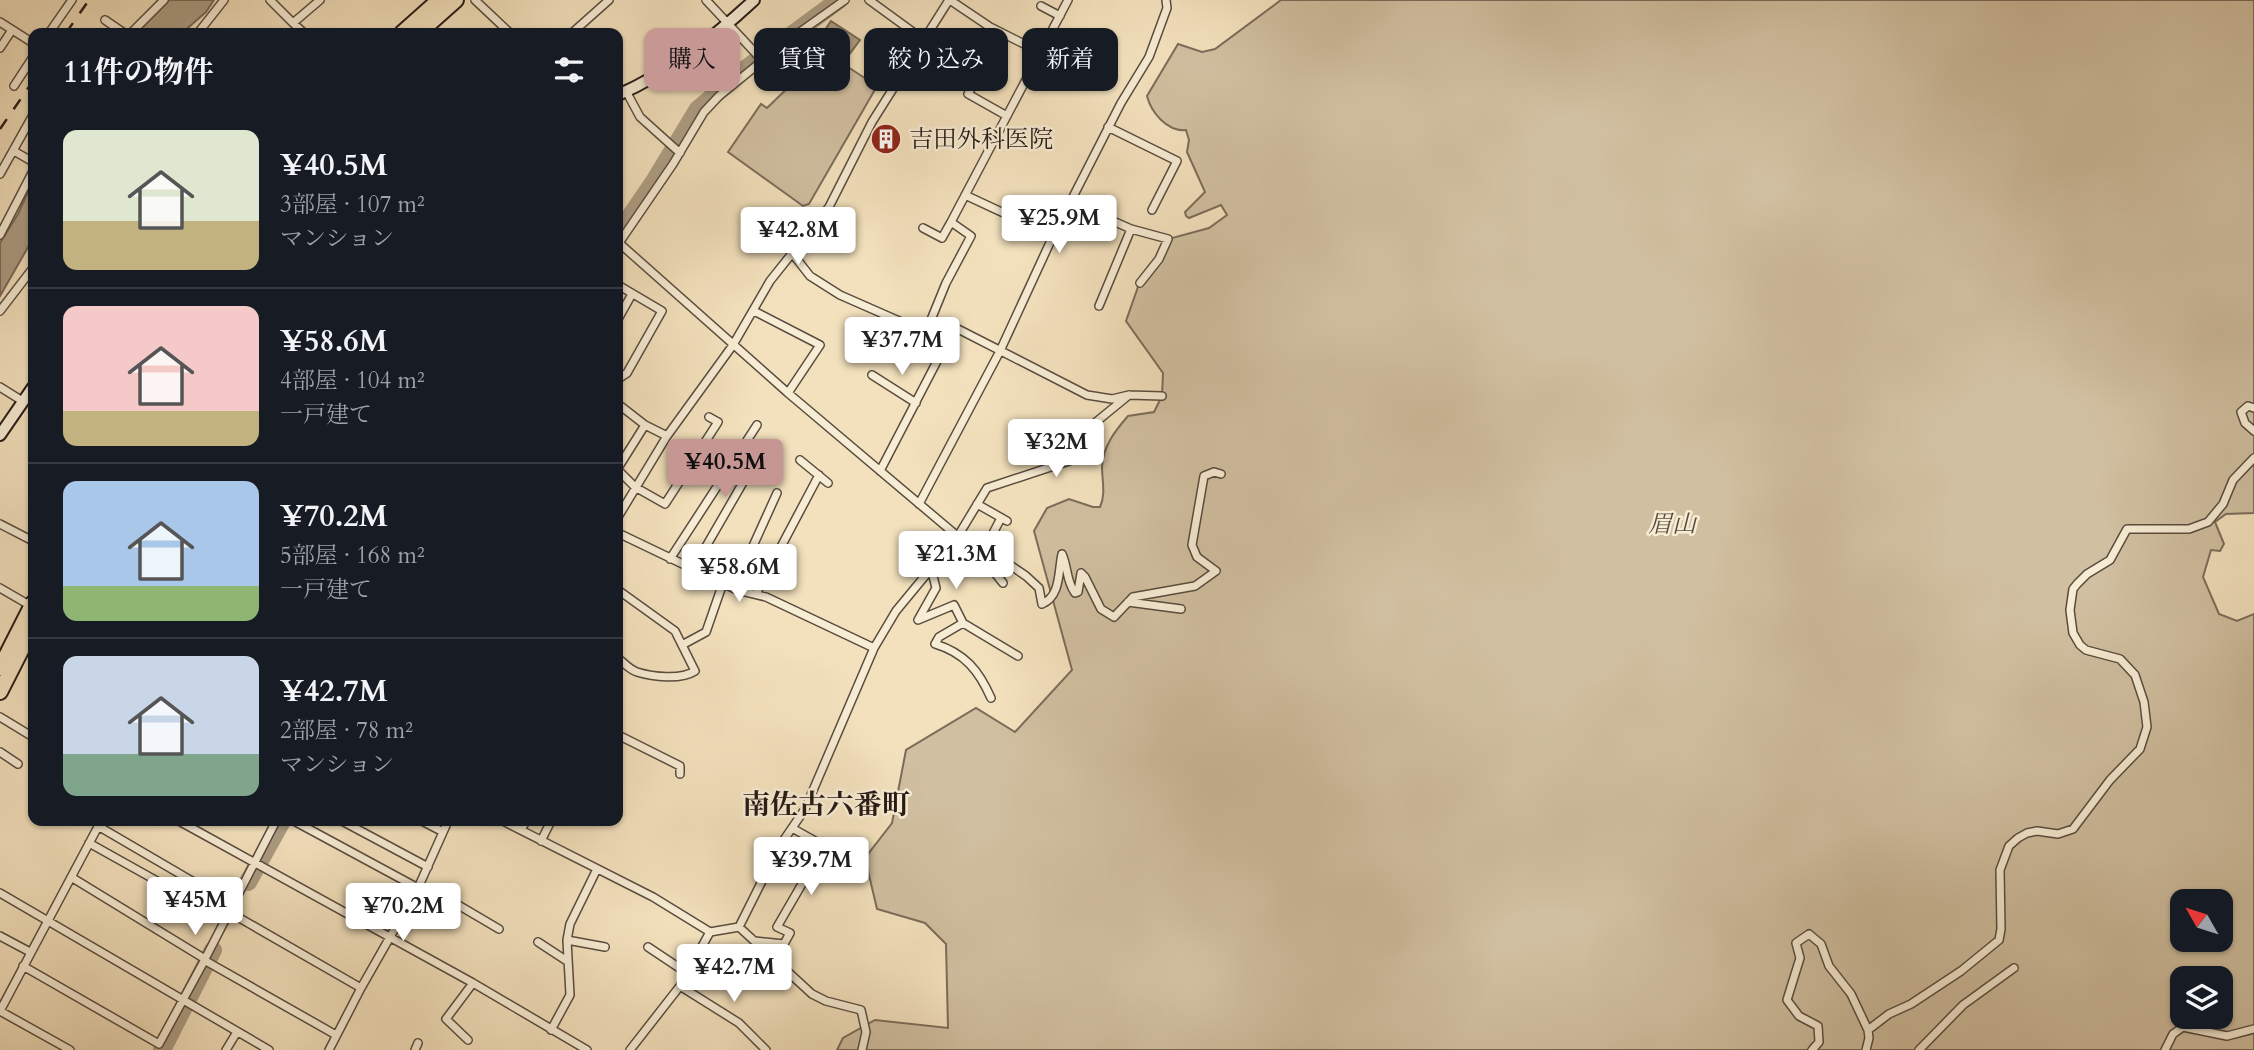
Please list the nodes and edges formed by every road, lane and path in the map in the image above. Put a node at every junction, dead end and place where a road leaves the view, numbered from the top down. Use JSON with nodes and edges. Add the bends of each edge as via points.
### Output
{"nodes":[{"id":1,"x":72,"y":0,"type":"edge"},
{"id":2,"x":164,"y":0,"type":"edge"},
{"id":3,"x":224,"y":0,"type":"edge"},
{"id":4,"x":270,"y":0,"type":"edge"},
{"id":5,"x":320,"y":0,"type":"edge"},
{"id":6,"x":439,"y":0,"type":"edge"},
{"id":7,"x":456,"y":0,"type":"edge"},
{"id":8,"x":475,"y":0,"type":"edge"},
{"id":9,"x":609,"y":0,"type":"edge"},
{"id":10,"x":706,"y":0,"type":"edge"},
{"id":11,"x":754,"y":0,"type":"edge"},
{"id":12,"x":845,"y":0,"type":"edge"},
{"id":13,"x":869,"y":0,"type":"edge"},
{"id":14,"x":949,"y":0,"type":"edge"},
{"id":15,"x":1068,"y":0,"type":"edge"},
{"id":16,"x":1166,"y":0,"type":"edge"},
{"id":17,"x":1041,"y":6,"type":"dead end"},
{"id":18,"x":1060,"y":16,"type":"junction"},
{"id":19,"x":105,"y":20,"type":"dead end"},
{"id":20,"x":0,"y":22,"type":"edge"},
{"id":21,"x":293,"y":23,"type":"junction"},
{"id":22,"x":729,"y":24,"type":"junction"},
{"id":23,"x":52,"y":28,"type":"edge"},
{"id":24,"x":117,"y":28,"type":"edge"},
{"id":25,"x":136,"y":28,"type":"edge"},
{"id":26,"x":202,"y":28,"type":"edge"},
{"id":27,"x":298,"y":28,"type":"edge"},
{"id":28,"x":408,"y":28,"type":"edge"},
{"id":29,"x":430,"y":28,"type":"edge"},
{"id":30,"x":504,"y":28,"type":"edge"},
{"id":31,"x":578,"y":28,"type":"edge"},
{"id":32,"x":804,"y":28,"type":"edge"},
{"id":33,"x":908,"y":28,"type":"edge"},
{"id":34,"x":932,"y":28,"type":"edge"},
{"id":35,"x":1053,"y":28,"type":"edge"},
{"id":36,"x":12,"y":30,"type":"junction"},
{"id":37,"x":28,"y":40,"type":"edge"},
{"id":38,"x":1022,"y":43,"type":"edge"},
{"id":39,"x":0,"y":48,"type":"edge"},
{"id":40,"x":754,"y":51,"type":"edge"},
{"id":41,"x":754,"y":63,"type":"edge"},
{"id":42,"x":28,"y":65,"type":"edge"},
{"id":43,"x":14,"y":86,"type":"dead end"},
{"id":44,"x":1022,"y":87,"type":"edge"},
{"id":45,"x":892,"y":91,"type":"edge"},
{"id":46,"x":969,"y":91,"type":"edge"},
{"id":47,"x":623,"y":92,"type":"edge"},
{"id":48,"x":623,"y":94,"type":"edge"},
{"id":49,"x":1007,"y":116,"type":"junction"},
{"id":50,"x":28,"y":124,"type":"edge"},
{"id":51,"x":1108,"y":127,"type":"junction"},
{"id":52,"x":675,"y":150,"type":"junction"},
{"id":53,"x":14,"y":151,"type":"junction"},
{"id":54,"x":28,"y":159,"type":"edge"},
{"id":55,"x":0,"y":174,"type":"edge"},
{"id":56,"x":28,"y":182,"type":"edge"},
{"id":57,"x":965,"y":195,"type":"junction"},
{"id":58,"x":1070,"y":202,"type":"junction"},
{"id":59,"x":1152,"y":210,"type":"dead end"},
{"id":60,"x":951,"y":222,"type":"junction"},
{"id":61,"x":923,"y":228,"type":"dead end"},
{"id":62,"x":1131,"y":229,"type":"junction"},
{"id":63,"x":0,"y":235,"type":"edge"},
{"id":64,"x":623,"y":235,"type":"edge"},
{"id":65,"x":1053,"y":236,"type":"junction"},
{"id":66,"x":623,"y":247,"type":"edge"},
{"id":67,"x":792,"y":253,"type":"junction"},
{"id":68,"x":28,"y":275,"type":"edge"},
{"id":69,"x":1140,"y":283,"type":"dead end"},
{"id":70,"x":623,"y":288,"type":"edge"},
{"id":71,"x":632,"y":294,"type":"junction"},
{"id":72,"x":1099,"y":306,"type":"dead end"},
{"id":73,"x":623,"y":310,"type":"edge"},
{"id":74,"x":0,"y":311,"type":"edge"},
{"id":75,"x":754,"y":311,"type":"junction"},
{"id":76,"x":926,"y":332,"type":"junction"},
{"id":77,"x":947,"y":342,"type":"junction"},
{"id":78,"x":733,"y":345,"type":"junction"},
{"id":79,"x":1000,"y":351,"type":"junction"},
{"id":80,"x":872,"y":375,"type":"dead end"},
{"id":81,"x":623,"y":376,"type":"edge"},
{"id":82,"x":0,"y":387,"type":"edge"},
{"id":83,"x":788,"y":393,"type":"junction"},
{"id":84,"x":28,"y":395,"type":"edge"},
{"id":85,"x":1129,"y":395,"type":"junction"},
{"id":86,"x":1162,"y":396,"type":"dead end"},
{"id":87,"x":24,"y":402,"type":"junction"},
{"id":88,"x":916,"y":403,"type":"junction"},
{"id":89,"x":623,"y":408,"type":"edge"},
{"id":90,"x":2254,"y":408,"type":"edge"},
{"id":91,"x":709,"y":417,"type":"dead end"},
{"id":92,"x":645,"y":425,"type":"junction"},
{"id":93,"x":757,"y":425,"type":"dead end"},
{"id":94,"x":2254,"y":431,"type":"edge"},
{"id":95,"x":0,"y":435,"type":"edge"},
{"id":96,"x":667,"y":436,"type":"junction"},
{"id":97,"x":2254,"y":458,"type":"edge"},
{"id":98,"x":756,"y":460,"type":"dead end"},
{"id":99,"x":800,"y":460,"type":"dead end"},
{"id":100,"x":623,"y":461,"type":"edge"},
{"id":101,"x":880,"y":471,"type":"junction"},
{"id":102,"x":623,"y":474,"type":"edge"},
{"id":103,"x":1220,"y":474,"type":"dead end"},
{"id":104,"x":819,"y":475,"type":"junction"},
{"id":105,"x":828,"y":483,"type":"dead end"},
{"id":106,"x":635,"y":487,"type":"junction"},
{"id":107,"x":777,"y":492,"type":"dead end"},
{"id":108,"x":919,"y":504,"type":"junction"},
{"id":109,"x":977,"y":504,"type":"junction"},
{"id":110,"x":623,"y":508,"type":"edge"},
{"id":111,"x":0,"y":524,"type":"edge"},
{"id":112,"x":623,"y":536,"type":"edge"},
{"id":113,"x":958,"y":536,"type":"junction"},
{"id":114,"x":28,"y":538,"type":"edge"},
{"id":115,"x":744,"y":542,"type":"dead end"},
{"id":116,"x":753,"y":546,"type":"junction"},
{"id":117,"x":983,"y":552,"type":"junction"},
{"id":118,"x":670,"y":559,"type":"junction"},
{"id":119,"x":931,"y":568,"type":"junction"},
{"id":120,"x":693,"y":569,"type":"junction"},
{"id":121,"x":723,"y":583,"type":"junction"},
{"id":122,"x":1003,"y":583,"type":"dead end"},
{"id":123,"x":0,"y":588,"type":"edge"},
{"id":124,"x":734,"y":588,"type":"junction"},
{"id":125,"x":623,"y":594,"type":"edge"},
{"id":126,"x":756,"y":594,"type":"junction"},
{"id":127,"x":1128,"y":602,"type":"junction"},
{"id":128,"x":28,"y":603,"type":"edge"},
{"id":129,"x":1181,"y":609,"type":"dead end"},
{"id":130,"x":28,"y":613,"type":"edge"},
{"id":131,"x":963,"y":623,"type":"junction"},
{"id":132,"x":28,"y":637,"type":"edge"},
{"id":133,"x":682,"y":645,"type":"junction"},
{"id":134,"x":874,"y":648,"type":"junction"},
{"id":135,"x":1018,"y":656,"type":"dead end"},
{"id":136,"x":623,"y":662,"type":"edge"},
{"id":137,"x":0,"y":668,"type":"edge"},
{"id":138,"x":0,"y":692,"type":"edge"},
{"id":139,"x":991,"y":698,"type":"dead end"},
{"id":140,"x":0,"y":717,"type":"edge"},
{"id":141,"x":28,"y":734,"type":"edge"},
{"id":142,"x":623,"y":738,"type":"edge"},
{"id":143,"x":0,"y":752,"type":"edge"},
{"id":144,"x":18,"y":764,"type":"dead end"},
{"id":145,"x":680,"y":774,"type":"dead end"},
{"id":146,"x":98,"y":826,"type":"edge"},
{"id":147,"x":104,"y":826,"type":"edge"},
{"id":148,"x":188,"y":826,"type":"edge"},
{"id":149,"x":274,"y":826,"type":"edge"},
{"id":150,"x":303,"y":826,"type":"edge"},
{"id":151,"x":351,"y":826,"type":"edge"},
{"id":152,"x":432,"y":826,"type":"edge"},
{"id":153,"x":446,"y":826,"type":"edge"},
{"id":154,"x":513,"y":826,"type":"edge"},
{"id":155,"x":523,"y":826,"type":"edge"},
{"id":156,"x":548,"y":826,"type":"edge"},
{"id":157,"x":792,"y":828,"type":"junction"},
{"id":158,"x":521,"y":830,"type":"junction"},
{"id":159,"x":443,"y":832,"type":"junction"},
{"id":160,"x":541,"y":841,"type":"junction"},
{"id":161,"x":89,"y":843,"type":"junction"},
{"id":162,"x":256,"y":864,"type":"junction"},
{"id":163,"x":428,"y":867,"type":"junction"},
{"id":164,"x":597,"y":869,"type":"junction"},
{"id":165,"x":71,"y":877,"type":"junction"},
{"id":166,"x":192,"y":881,"type":"dead end"},
{"id":167,"x":417,"y":891,"type":"junction"},
{"id":168,"x":0,"y":893,"type":"edge"},
{"id":169,"x":230,"y":915,"type":"junction"},
{"id":170,"x":48,"y":919,"type":"junction"},
{"id":171,"x":739,"y":927,"type":"junction"},
{"id":172,"x":499,"y":929,"type":"dead end"},
{"id":173,"x":710,"y":932,"type":"junction"},
{"id":174,"x":0,"y":936,"type":"edge"},
{"id":175,"x":389,"y":939,"type":"junction"},
{"id":176,"x":567,"y":940,"type":"junction"},
{"id":177,"x":754,"y":941,"type":"junction"},
{"id":178,"x":538,"y":942,"type":"dead end"},
{"id":179,"x":605,"y":947,"type":"dead end"},
{"id":180,"x":648,"y":947,"type":"dead end"},
{"id":181,"x":30,"y":952,"type":"junction"},
{"id":182,"x":206,"y":961,"type":"junction"},
{"id":183,"x":567,"y":961,"type":"junction"},
{"id":184,"x":23,"y":966,"type":"junction"},
{"id":185,"x":2014,"y":968,"type":"dead end"},
{"id":186,"x":687,"y":973,"type":"junction"},
{"id":187,"x":473,"y":984,"type":"junction"},
{"id":188,"x":680,"y":986,"type":"junction"},
{"id":189,"x":361,"y":988,"type":"junction"},
{"id":190,"x":186,"y":1001,"type":"junction"},
{"id":191,"x":0,"y":1011,"type":"edge"},
{"id":192,"x":551,"y":1030,"type":"junction"},
{"id":193,"x":1868,"y":1030,"type":"junction"},
{"id":194,"x":2254,"y":1030,"type":"edge"},
{"id":195,"x":237,"y":1032,"type":"junction"},
{"id":196,"x":336,"y":1035,"type":"junction"},
{"id":197,"x":468,"y":1040,"type":"dead end"},
{"id":198,"x":71,"y":1050,"type":"edge"},
{"id":199,"x":226,"y":1050,"type":"edge"},
{"id":200,"x":269,"y":1050,"type":"edge"},
{"id":201,"x":329,"y":1050,"type":"edge"},
{"id":202,"x":587,"y":1050,"type":"edge"},
{"id":203,"x":630,"y":1050,"type":"edge"},
{"id":204,"x":766,"y":1050,"type":"edge"},
{"id":205,"x":862,"y":1050,"type":"edge"},
{"id":206,"x":1812,"y":1050,"type":"edge"},
{"id":207,"x":1866,"y":1050,"type":"edge"},
{"id":208,"x":1919,"y":1050,"type":"edge"},
{"id":209,"x":2165,"y":1050,"type":"edge"}],
"edges":[{"from":1,"to":23,"type":"street"},
{"from":2,"to":25,"type":"street"},
{"from":3,"to":26,"type":"street"},
{"from":4,"to":21,"type":"street"},
{"from":5,"to":21,"type":"street"},
{"from":6,"to":28,"type":"highway"},
{"from":7,"to":29,"type":"highway"},
{"from":8,"to":30,"type":"street"},
{"from":9,"to":31,"type":"street"},
{"from":10,"to":22,"type":"street"},
{"from":11,"to":22,"type":"street"},
{"from":12,"to":32,"type":"street"},
{"from":13,"to":33,"type":"street"},
{"from":14,"to":34,"type":"street"},
{"from":14,"to":38,"type":"street"},
{"from":15,"to":18,"type":"street"},
{"from":16,"to":51,"type":"street","via":[[1149,57]]},
{"from":17,"to":18,"type":"street"},
{"from":18,"to":35,"type":"street"},
{"from":19,"to":24,"type":"street"},
{"from":20,"to":36,"type":"street"},
{"from":21,"to":27,"type":"street"},
{"from":22,"to":40,"type":"street"},
{"from":22,"to":47,"type":"street","via":[[668,69]]},
{"from":36,"to":37,"type":"street"},
{"from":36,"to":39,"type":"street"},
{"from":41,"to":52,"type":"street","via":[[704,112]]},
{"from":42,"to":43,"type":"street"},
{"from":44,"to":49,"type":"street"},
{"from":45,"to":67,"type":"street","via":[[834,200]]},
{"from":46,"to":49,"type":"street"},
{"from":48,"to":52,"type":"street"},
{"from":49,"to":57,"type":"street"},
{"from":50,"to":53,"type":"street"},
{"from":51,"to":58,"type":"street"},
{"from":51,"to":59,"type":"street","via":[[1177,161]]},
{"from":52,"to":64,"type":"street"},
{"from":53,"to":54,"type":"street"},
{"from":53,"to":55,"type":"street"},
{"from":56,"to":63,"type":"street"},
{"from":57,"to":60,"type":"street"},
{"from":57,"to":65,"type":"street"},
{"from":58,"to":62,"type":"street"},
{"from":58,"to":65,"type":"street"},
{"from":60,"to":61,"type":"street","via":[[942,238]]},
{"from":60,"to":76,"type":"street","via":[[971,236]]},
{"from":62,"to":69,"type":"street","via":[[1168,239],[1159,260]]},
{"from":62,"to":72,"type":"street"},
{"from":65,"to":79,"type":"street"},
{"from":66,"to":78,"type":"street"},
{"from":67,"to":75,"type":"street"},
{"from":67,"to":76,"type":"street","via":[[810,276],[840,295]]},
{"from":68,"to":74,"type":"street"},
{"from":70,"to":71,"type":"street"},
{"from":71,"to":73,"type":"street"},
{"from":71,"to":81,"type":"street","via":[[662,311]]},
{"from":75,"to":78,"type":"street"},
{"from":75,"to":83,"type":"street","via":[[820,345]]},
{"from":76,"to":77,"type":"street"},
{"from":77,"to":79,"type":"street","via":[[956,328]]},
{"from":77,"to":88,"type":"street"},
{"from":78,"to":83,"type":"street"},
{"from":78,"to":96,"type":"street"},
{"from":79,"to":85,"type":"street","via":[[1087,395],[1112,399]]},
{"from":79,"to":108,"type":"street"},
{"from":80,"to":88,"type":"street"},
{"from":82,"to":87,"type":"street"},
{"from":83,"to":101,"type":"street"},
{"from":84,"to":87,"type":"street"},
{"from":85,"to":86,"type":"street"},
{"from":85,"to":109,"type":"street","via":[[1096,422],[1072,460],[986,488]]},
{"from":87,"to":95,"type":"street"},
{"from":88,"to":101,"type":"street"},
{"from":89,"to":92,"type":"street"},
{"from":90,"to":94,"type":"street","via":[[2248,406],[2241,412]]},
{"from":91,"to":106,"type":"street","via":[[718,422],[665,504]]},
{"from":92,"to":96,"type":"street"},
{"from":92,"to":100,"type":"street"},
{"from":93,"to":118,"type":"street"},
{"from":96,"to":106,"type":"street"},
{"from":97,"to":193,"type":"street","via":[[2233,480],[2223,504],[2208,522],[2189,529],[2127,529],[2110,560],[2073,589],[2070,610],[2076,639],[2086,650],[2120,659],[2135,675],[2144,702],[2144,741],[2073,830],[2058,834],[2037,831],[2009,846],[2000,870],[1999,940],[1961,971]]},
{"from":98,"to":120,"type":"street"},
{"from":99,"to":104,"type":"street"},
{"from":101,"to":108,"type":"street"},
{"from":102,"to":106,"type":"street"},
{"from":103,"to":127,"type":"street","via":[[1204,476],[1192,545],[1197,557],[1216,571],[1195,586],[1133,597]]},
{"from":104,"to":105,"type":"street"},
{"from":104,"to":126,"type":"street"},
{"from":106,"to":110,"type":"street"},
{"from":107,"to":116,"type":"street"},
{"from":108,"to":113,"type":"street"},
{"from":109,"to":113,"type":"street"},
{"from":109,"to":117,"type":"street","via":[[1004,519]]},
{"from":111,"to":114,"type":"street"},
{"from":112,"to":118,"type":"street"},
{"from":113,"to":117,"type":"street"},
{"from":113,"to":119,"type":"street"},
{"from":115,"to":116,"type":"street"},
{"from":116,"to":124,"type":"street"},
{"from":117,"to":122,"type":"street"},
{"from":117,"to":127,"type":"street","via":[[1026,576],[1039,588],[1042,604],[1056,593],[1062,554],[1074,593],[1081,573],[1101,609],[1114,618]]},
{"from":118,"to":120,"type":"street"},
{"from":119,"to":131,"type":"street","via":[[936,588],[918,620],[954,605]]},
{"from":119,"to":134,"type":"street","via":[[895,611]]},
{"from":120,"to":121,"type":"street"},
{"from":121,"to":124,"type":"street"},
{"from":121,"to":133,"type":"street","via":[[706,632]]},
{"from":123,"to":128,"type":"street"},
{"from":124,"to":126,"type":"street"},
{"from":125,"to":133,"type":"street","via":[[675,631]]},
{"from":126,"to":134,"type":"street"},
{"from":127,"to":129,"type":"street"},
{"from":130,"to":137,"type":"highway"},
{"from":131,"to":135,"type":"street"},
{"from":131,"to":139,"type":"street","via":[[935,645],[953,649],[981,675]]},
{"from":132,"to":138,"type":"highway"},
{"from":133,"to":136,"type":"street","via":[[695,671],[687,676],[656,676],[634,671]]},
{"from":134,"to":157,"type":"street","via":[[805,809]]},
{"from":140,"to":141,"type":"street"},
{"from":142,"to":145,"type":"street","via":[[680,766]]},
{"from":143,"to":144,"type":"street"},
{"from":146,"to":161,"type":"street"},
{"from":147,"to":166,"type":"street"},
{"from":148,"to":162,"type":"street"},
{"from":149,"to":162,"type":"street"},
{"from":150,"to":167,"type":"street"},
{"from":151,"to":163,"type":"street"},
{"from":152,"to":159,"type":"street"},
{"from":153,"to":159,"type":"street"},
{"from":154,"to":158,"type":"street"},
{"from":155,"to":158,"type":"street"},
{"from":156,"to":160,"type":"street"},
{"from":157,"to":171,"type":"street"},
{"from":157,"to":177,"type":"street","via":[[824,846],[777,927],[790,933],[784,944]]},
{"from":158,"to":160,"type":"street"},
{"from":159,"to":163,"type":"street"},
{"from":160,"to":164,"type":"street"},
{"from":161,"to":165,"type":"street"},
{"from":161,"to":169,"type":"street"},
{"from":162,"to":169,"type":"street"},
{"from":162,"to":175,"type":"street"},
{"from":163,"to":167,"type":"street"},
{"from":164,"to":173,"type":"street"},
{"from":164,"to":176,"type":"street"},
{"from":165,"to":170,"type":"street"},
{"from":165,"to":182,"type":"street"},
{"from":167,"to":172,"type":"street","via":[[440,909],[448,899]]},
{"from":167,"to":175,"type":"street"},
{"from":168,"to":170,"type":"street"},
{"from":169,"to":182,"type":"street"},
{"from":169,"to":189,"type":"street"},
{"from":170,"to":181,"type":"street"},
{"from":170,"to":190,"type":"street"},
{"from":171,"to":173,"type":"street"},
{"from":171,"to":177,"type":"street"},
{"from":173,"to":186,"type":"street"},
{"from":174,"to":181,"type":"street"},
{"from":175,"to":187,"type":"street"},
{"from":175,"to":189,"type":"street"},
{"from":176,"to":179,"type":"street"},
{"from":176,"to":183,"type":"street"},
{"from":177,"to":205,"type":"street","via":[[812,994],[862,1010],[866,1032]]},
{"from":178,"to":183,"type":"street"},
{"from":180,"to":186,"type":"street"},
{"from":181,"to":184,"type":"street"},
{"from":182,"to":190,"type":"street"},
{"from":182,"to":196,"type":"street"},
{"from":183,"to":192,"type":"street","via":[[570,995]]},
{"from":184,"to":190,"type":"street","via":[[159,1044]]},
{"from":184,"to":191,"type":"street"},
{"from":185,"to":208,"type":"street","via":[[1963,1005]]},
{"from":186,"to":188,"type":"street"},
{"from":187,"to":192,"type":"street"},
{"from":187,"to":197,"type":"street","via":[[446,1018]]},
{"from":188,"to":203,"type":"street"},
{"from":188,"to":204,"type":"street","via":[[738,1023]]},
{"from":189,"to":196,"type":"street"},
{"from":190,"to":195,"type":"street"},
{"from":191,"to":198,"type":"street"},
{"from":192,"to":202,"type":"street"},
{"from":193,"to":206,"type":"street","via":[[1851,994],[1829,966],[1821,944],[1809,934],[1796,943],[1800,958],[1787,1000],[1799,1016],[1818,1026],[1819,1042]]},
{"from":193,"to":207,"type":"street"},
{"from":194,"to":209,"type":"street","via":[[2227,1036],[2183,1027],[2173,1034]]},
{"from":195,"to":199,"type":"street"},
{"from":195,"to":200,"type":"street"},
{"from":196,"to":201,"type":"street"}]}
